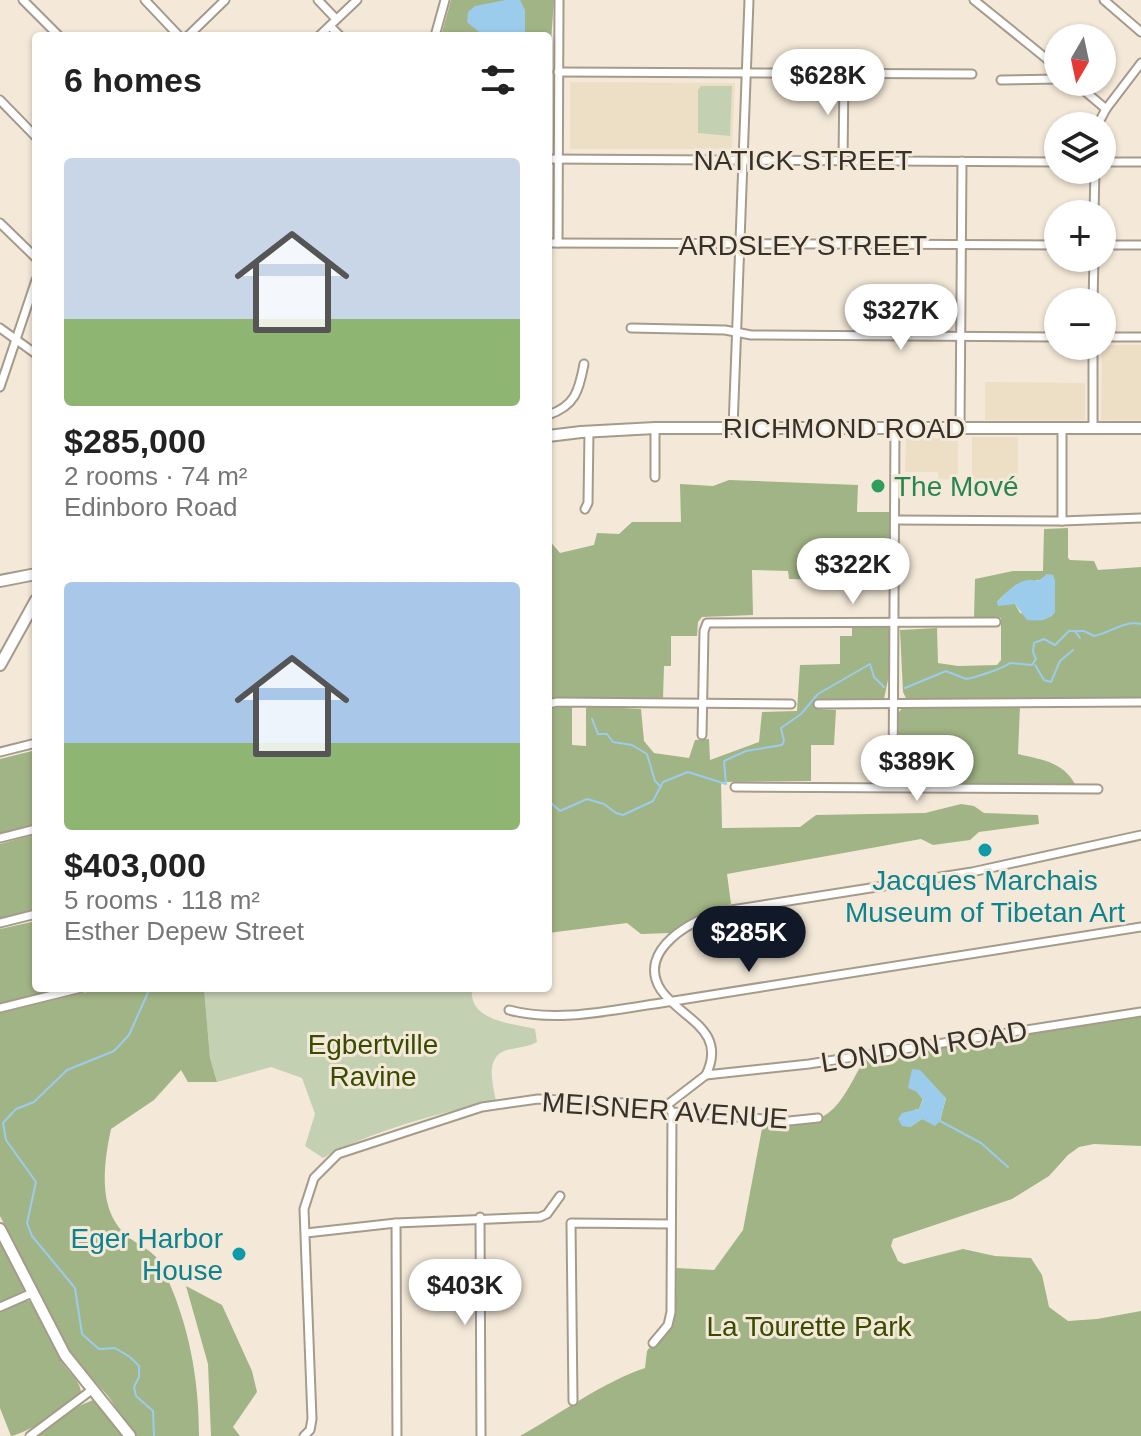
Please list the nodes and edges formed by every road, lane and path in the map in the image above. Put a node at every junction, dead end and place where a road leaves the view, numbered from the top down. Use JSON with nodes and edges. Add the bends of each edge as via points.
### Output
{"nodes":[{"id":1,"x":23,"y":0,"type":"edge"},
{"id":2,"x":145,"y":0,"type":"edge"},
{"id":3,"x":225,"y":0,"type":"edge"},
{"id":4,"x":318,"y":0,"type":"edge"},
{"id":5,"x":357,"y":0,"type":"edge"},
{"id":6,"x":445,"y":0,"type":"edge"},
{"id":7,"x":559,"y":0,"type":"edge"},
{"id":8,"x":749,"y":0,"type":"edge"},
{"id":9,"x":974,"y":0,"type":"edge"},
{"id":10,"x":1104,"y":0,"type":"edge"},
{"id":11,"x":333,"y":22,"type":"junction"},
{"id":12,"x":55,"y":32,"type":"edge"},
{"id":13,"x":175,"y":32,"type":"edge"},
{"id":14,"x":192,"y":32,"type":"edge"},
{"id":15,"x":323,"y":32,"type":"edge"},
{"id":16,"x":338,"y":32,"type":"edge"},
{"id":17,"x":436,"y":32,"type":"edge"},
{"id":18,"x":1141,"y":32,"type":"edge"},
{"id":19,"x":1044,"y":57,"type":"edge"},
{"id":20,"x":1141,"y":63,"type":"edge"},
{"id":21,"x":558,"y":72,"type":"junction"},
{"id":22,"x":747,"y":74,"type":"junction"},
{"id":23,"x":844,"y":74,"type":"junction"},
{"id":24,"x":972,"y":74,"type":"dead end"},
{"id":25,"x":1044,"y":79,"type":"edge"},
{"id":26,"x":1001,"y":80,"type":"dead end"},
{"id":27,"x":1091,"y":96,"type":"edge"},
{"id":28,"x":0,"y":100,"type":"edge"},
{"id":29,"x":1106,"y":109,"type":"junction"},
{"id":30,"x":1104,"y":112,"type":"edge"},
{"id":31,"x":32,"y":133,"type":"edge"},
{"id":32,"x":552,"y":159,"type":"edge"},
{"id":33,"x":558,"y":159,"type":"junction"},
{"id":34,"x":744,"y":160,"type":"junction"},
{"id":35,"x":843,"y":161,"type":"junction"},
{"id":36,"x":962,"y":161,"type":"junction"},
{"id":37,"x":1044,"y":162,"type":"edge"},
{"id":38,"x":1116,"y":162,"type":"edge"},
{"id":39,"x":1141,"y":162,"type":"edge"},
{"id":40,"x":0,"y":223,"type":"edge"},
{"id":41,"x":552,"y":243,"type":"edge"},
{"id":42,"x":558,"y":243,"type":"junction"},
{"id":43,"x":740,"y":245,"type":"junction"},
{"id":44,"x":1044,"y":245,"type":"edge"},
{"id":45,"x":1116,"y":245,"type":"edge"},
{"id":46,"x":1141,"y":245,"type":"edge"},
{"id":47,"x":963,"y":246,"type":"junction"},
{"id":48,"x":32,"y":254,"type":"edge"},
{"id":49,"x":32,"y":292,"type":"edge"},
{"id":50,"x":0,"y":328,"type":"edge"},
{"id":51,"x":631,"y":328,"type":"dead end"},
{"id":52,"x":737,"y":332,"type":"junction"},
{"id":53,"x":962,"y":337,"type":"junction"},
{"id":54,"x":1044,"y":337,"type":"edge"},
{"id":55,"x":1116,"y":337,"type":"edge"},
{"id":56,"x":1141,"y":337,"type":"edge"},
{"id":57,"x":16,"y":340,"type":"junction"},
{"id":58,"x":32,"y":351,"type":"edge"},
{"id":59,"x":1093,"y":360,"type":"edge"},
{"id":60,"x":584,"y":364,"type":"dead end"},
{"id":61,"x":0,"y":387,"type":"edge"},
{"id":62,"x":552,"y":413,"type":"edge"},
{"id":63,"x":655,"y":428,"type":"junction"},
{"id":64,"x":733,"y":428,"type":"junction"},
{"id":65,"x":895,"y":428,"type":"junction"},
{"id":66,"x":960,"y":428,"type":"junction"},
{"id":67,"x":1062,"y":428,"type":"junction"},
{"id":68,"x":1093,"y":428,"type":"junction"},
{"id":69,"x":1141,"y":428,"type":"edge"},
{"id":70,"x":589,"y":431,"type":"junction"},
{"id":71,"x":552,"y":436,"type":"edge"},
{"id":72,"x":655,"y":477,"type":"dead end"},
{"id":73,"x":585,"y":509,"type":"dead end"},
{"id":74,"x":1141,"y":518,"type":"edge"},
{"id":75,"x":896,"y":520,"type":"junction"},
{"id":76,"x":1062,"y":521,"type":"junction"},
{"id":77,"x":32,"y":575,"type":"edge"},
{"id":78,"x":0,"y":581,"type":"edge"},
{"id":79,"x":32,"y":607,"type":"edge"},
{"id":80,"x":895,"y":621,"type":"junction"},
{"id":81,"x":996,"y":622,"type":"dead end"},
{"id":82,"x":0,"y":665,"type":"edge"},
{"id":83,"x":1141,"y":702,"type":"edge"},
{"id":84,"x":552,"y":703,"type":"edge"},
{"id":85,"x":703,"y":703,"type":"junction"},
{"id":86,"x":894,"y":703,"type":"junction"},
{"id":87,"x":791,"y":704,"type":"dead end"},
{"id":88,"x":818,"y":704,"type":"dead end"},
{"id":89,"x":702,"y":735,"type":"dead end"},
{"id":90,"x":32,"y":744,"type":"edge"},
{"id":91,"x":0,"y":752,"type":"edge"},
{"id":92,"x":735,"y":787,"type":"dead end"},
{"id":93,"x":893,"y":787,"type":"junction"},
{"id":94,"x":1098,"y":789,"type":"dead end"},
{"id":95,"x":32,"y":830,"type":"edge"},
{"id":96,"x":1141,"y":835,"type":"edge"},
{"id":97,"x":0,"y":838,"type":"edge"},
{"id":98,"x":32,"y":915,"type":"edge"},
{"id":99,"x":0,"y":923,"type":"edge"},
{"id":100,"x":1141,"y":927,"type":"edge"},
{"id":101,"x":65,"y":992,"type":"edge"},
{"id":102,"x":674,"y":1002,"type":"junction"},
{"id":103,"x":0,"y":1008,"type":"edge"},
{"id":104,"x":509,"y":1010,"type":"dead end"},
{"id":105,"x":1141,"y":1012,"type":"edge"},
{"id":106,"x":706,"y":1075,"type":"junction"},
{"id":107,"x":669,"y":1108,"type":"junction"},
{"id":108,"x":818,"y":1118,"type":"dead end"},
{"id":109,"x":560,"y":1196,"type":"dead end"},
{"id":110,"x":480,"y":1217,"type":"junction"},
{"id":111,"x":396,"y":1223,"type":"junction"},
{"id":112,"x":671,"y":1224,"type":"junction"},
{"id":113,"x":0,"y":1229,"type":"edge"},
{"id":114,"x":306,"y":1233,"type":"junction"},
{"id":115,"x":32,"y":1293,"type":"junction"},
{"id":116,"x":0,"y":1307,"type":"edge"},
{"id":117,"x":653,"y":1343,"type":"dead end"},
{"id":118,"x":93,"y":1389,"type":"junction"},
{"id":119,"x":573,"y":1401,"type":"dead end"},
{"id":120,"x":30,"y":1436,"type":"edge"},
{"id":121,"x":130,"y":1436,"type":"edge"},
{"id":122,"x":304,"y":1436,"type":"edge"},
{"id":123,"x":397,"y":1436,"type":"edge"},
{"id":124,"x":481,"y":1436,"type":"edge"}],
"edges":[{"from":1,"to":12,"type":"street"},
{"from":2,"to":13,"type":"street"},
{"from":3,"to":14,"type":"street"},
{"from":4,"to":11,"type":"street"},
{"from":5,"to":11,"type":"street"},
{"from":6,"to":17,"type":"street"},
{"from":7,"to":21,"type":"street"},
{"from":8,"to":22,"type":"street"},
{"from":9,"to":19,"type":"street"},
{"from":10,"to":18,"type":"street"},
{"from":11,"to":15,"type":"street"},
{"from":11,"to":16,"type":"street"},
{"from":20,"to":29,"type":"street"},
{"from":21,"to":22,"type":"street"},
{"from":21,"to":33,"type":"street"},
{"from":22,"to":23,"type":"street"},
{"from":22,"to":34,"type":"street"},
{"from":23,"to":24,"type":"street"},
{"from":23,"to":35,"type":"street"},
{"from":25,"to":26,"type":"street"},
{"from":27,"to":29,"type":"street"},
{"from":28,"to":31,"type":"street"},
{"from":29,"to":30,"type":"street"},
{"from":32,"to":33,"type":"street","name":"NATICK STREET"},
{"from":33,"to":34,"type":"street","name":"NATICK STREET"},
{"from":33,"to":42,"type":"street"},
{"from":34,"to":35,"type":"street","name":"NATICK STREET"},
{"from":34,"to":43,"type":"street"},
{"from":35,"to":36,"type":"street","name":"NATICK STREET"},
{"from":36,"to":37,"type":"street","name":"NATICK STREET"},
{"from":36,"to":47,"type":"street"},
{"from":38,"to":39,"type":"street"},
{"from":40,"to":48,"type":"street"},
{"from":41,"to":42,"type":"street","name":"ARDSLEY STREET"},
{"from":42,"to":43,"type":"street","name":"ARDSLEY STREET"},
{"from":43,"to":47,"type":"street","name":"ARDSLEY STREET"},
{"from":43,"to":52,"type":"street"},
{"from":44,"to":47,"type":"street","name":"ARDSLEY STREET"},
{"from":45,"to":46,"type":"street"},
{"from":47,"to":53,"type":"street"},
{"from":49,"to":57,"type":"street"},
{"from":50,"to":57,"type":"street"},
{"from":51,"to":52,"type":"street"},
{"from":52,"to":53,"type":"street"},
{"from":52,"to":64,"type":"street"},
{"from":53,"to":54,"type":"street"},
{"from":53,"to":66,"type":"street"},
{"from":55,"to":56,"type":"street"},
{"from":57,"to":58,"type":"street"},
{"from":57,"to":61,"type":"street"},
{"from":59,"to":68,"type":"street"},
{"from":60,"to":62,"type":"street","via":[[574,400]]},
{"from":63,"to":64,"type":"street","name":"RICHMOND ROAD"},
{"from":63,"to":70,"type":"street","name":"RICHMOND ROAD"},
{"from":63,"to":72,"type":"street"},
{"from":64,"to":65,"type":"street","name":"RICHMOND ROAD"},
{"from":65,"to":66,"type":"street","name":"RICHMOND ROAD"},
{"from":65,"to":75,"type":"street"},
{"from":66,"to":67,"type":"street","name":"RICHMOND ROAD"},
{"from":67,"to":68,"type":"street","name":"RICHMOND ROAD"},
{"from":67,"to":76,"type":"street"},
{"from":68,"to":69,"type":"street","name":"RICHMOND ROAD"},
{"from":70,"to":71,"type":"street","name":"RICHMOND ROAD"},
{"from":70,"to":73,"type":"street"},
{"from":74,"to":76,"type":"street"},
{"from":75,"to":76,"type":"street"},
{"from":75,"to":80,"type":"street"},
{"from":77,"to":78,"type":"street"},
{"from":79,"to":82,"type":"street"},
{"from":80,"to":81,"type":"street"},
{"from":80,"to":85,"type":"street","via":[[710,622],[704,631]]},
{"from":80,"to":86,"type":"street"},
{"from":83,"to":86,"type":"street"},
{"from":84,"to":85,"type":"street"},
{"from":85,"to":87,"type":"street"},
{"from":85,"to":89,"type":"street"},
{"from":86,"to":88,"type":"street"},
{"from":86,"to":93,"type":"street"},
{"from":90,"to":91,"type":"street"},
{"from":92,"to":93,"type":"street"},
{"from":93,"to":94,"type":"street"},
{"from":95,"to":97,"type":"street"},
{"from":96,"to":102,"type":"street","via":[[972,872],[725,911],[687,926],[658,955],[656,978]]},
{"from":98,"to":99,"type":"street"},
{"from":100,"to":102,"type":"street"},
{"from":101,"to":103,"type":"street"},
{"from":102,"to":104,"type":"street","via":[[587,1013],[529,1015]]},
{"from":102,"to":106,"type":"street","via":[[707,1035],[711,1052]]},
{"from":105,"to":106,"type":"street","name":"LONDON ROAD"},
{"from":106,"to":107,"type":"street"},
{"from":107,"to":108,"type":"street","name":"MEISNER AVENUE","via":[[789,1121]]},
{"from":107,"to":112,"type":"street"},
{"from":107,"to":114,"type":"street","name":"MEISNER AVENUE","via":[[538,1099],[509,1102],[347,1149],[320,1169],[309,1187]]},
{"from":109,"to":110,"type":"street","via":[[540,1217]]},
{"from":110,"to":111,"type":"street"},
{"from":110,"to":124,"type":"street"},
{"from":111,"to":114,"type":"street"},
{"from":111,"to":123,"type":"street"},
{"from":112,"to":117,"type":"street","via":[[671,1312]]},
{"from":112,"to":119,"type":"street","via":[[571,1223]]},
{"from":113,"to":115,"type":"street"},
{"from":114,"to":122,"type":"street","name":"MEISNER AVENUE","via":[[312,1419]]},
{"from":115,"to":116,"type":"street"},
{"from":115,"to":118,"type":"street","via":[[65,1355]]},
{"from":118,"to":120,"type":"street"},
{"from":118,"to":121,"type":"street"}]}
